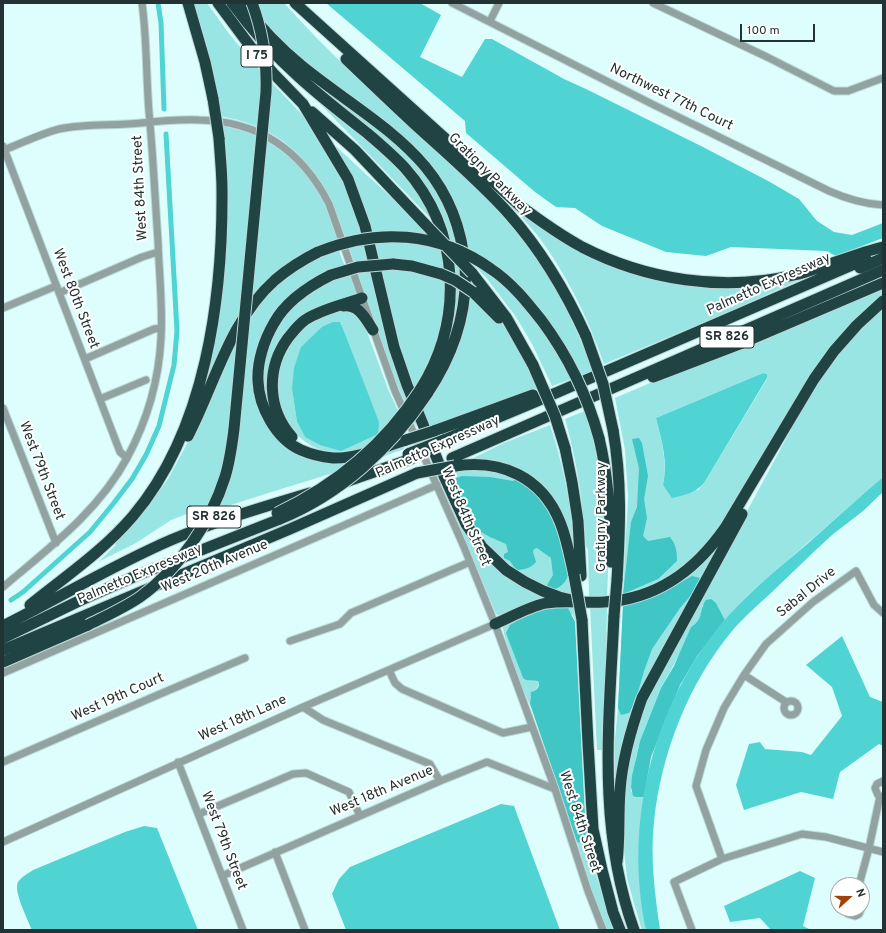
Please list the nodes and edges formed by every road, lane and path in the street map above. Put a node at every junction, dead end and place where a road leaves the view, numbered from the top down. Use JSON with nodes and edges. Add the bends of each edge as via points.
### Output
{"nodes":[{"id":1,"x":142,"y":3,"type":"edge"},
{"id":2,"x":188,"y":3,"type":"edge"},
{"id":3,"x":218,"y":3,"type":"edge"},
{"id":4,"x":232,"y":3,"type":"edge"},
{"id":5,"x":242,"y":3,"type":"edge"},
{"id":6,"x":252,"y":3,"type":"edge"},
{"id":7,"x":294,"y":3,"type":"edge"},
{"id":8,"x":452,"y":3,"type":"edge"},
{"id":9,"x":498,"y":3,"type":"edge"},
{"id":10,"x":653,"y":3,"type":"edge"},
{"id":11,"x":490,"y":21,"type":"junction"},
{"id":12,"x":883,"y":78,"type":"edge"},
{"id":13,"x":303,"y":104,"type":"junction"},
{"id":14,"x":150,"y":122,"type":"junction"},
{"id":15,"x":4,"y":148,"type":"edge"},
{"id":16,"x":883,"y":205,"type":"edge"},
{"id":17,"x":883,"y":247,"type":"edge"},
{"id":18,"x":158,"y":252,"type":"junction"},
{"id":19,"x":883,"y":252,"type":"edge"},
{"id":20,"x":883,"y":258,"type":"edge"},
{"id":21,"x":883,"y":270,"type":"edge"},
{"id":22,"x":883,"y":283,"type":"edge"},
{"id":23,"x":57,"y":289,"type":"junction"},
{"id":24,"x":362,"y":298,"type":"junction"},
{"id":25,"x":883,"y":301,"type":"edge"},
{"id":26,"x":336,"y":307,"type":"junction"},
{"id":27,"x":3,"y":308,"type":"edge"},
{"id":28,"x":162,"y":328,"type":"junction"},
{"id":29,"x":373,"y":330,"type":"junction"},
{"id":30,"x":520,"y":340,"type":"junction"},
{"id":31,"x":85,"y":359,"type":"junction"},
{"id":32,"x":146,"y":380,"type":"dead end"},
{"id":33,"x":585,"y":380,"type":"junction"},
{"id":34,"x":424,"y":392,"type":"junction"},
{"id":35,"x":100,"y":399,"type":"junction"},
{"id":36,"x":572,"y":405,"type":"junction"},
{"id":37,"x":3,"y":408,"type":"edge"},
{"id":38,"x":796,"y":410,"type":"junction"},
{"id":39,"x":445,"y":443,"type":"junction"},
{"id":40,"x":322,"y":456,"type":"junction"},
{"id":41,"x":410,"y":456,"type":"junction"},
{"id":42,"x":127,"y":458,"type":"junction"},
{"id":43,"x":453,"y":462,"type":"junction"},
{"id":44,"x":159,"y":479,"type":"junction"},
{"id":45,"x":437,"y":485,"type":"junction"},
{"id":46,"x":279,"y":516,"type":"junction"},
{"id":47,"x":56,"y":543,"type":"junction"},
{"id":48,"x":470,"y":562,"type":"junction"},
{"id":49,"x":577,"y":576,"type":"junction"},
{"id":50,"x":614,"y":580,"type":"junction"},
{"id":51,"x":3,"y":587,"type":"edge"},
{"id":52,"x":576,"y":601,"type":"junction"},
{"id":53,"x":30,"y":605,"type":"junction"},
{"id":54,"x":883,"y":613,"type":"edge"},
{"id":55,"x":3,"y":618,"type":"edge"},
{"id":56,"x":495,"y":624,"type":"junction"},
{"id":57,"x":3,"y":626,"type":"edge"},
{"id":58,"x":3,"y":630,"type":"edge"},
{"id":59,"x":3,"y":638,"type":"edge"},
{"id":60,"x":290,"y":641,"type":"dead end"},
{"id":61,"x":3,"y":650,"type":"edge"},
{"id":62,"x":245,"y":658,"type":"dead end"},
{"id":63,"x":3,"y":662,"type":"edge"},
{"id":64,"x":389,"y":670,"type":"junction"},
{"id":65,"x":3,"y":673,"type":"edge"},
{"id":66,"x":744,"y":675,"type":"junction"},
{"id":67,"x":786,"y":702,"type":"dead end"},
{"id":68,"x":303,"y":707,"type":"junction"},
{"id":69,"x":532,"y":726,"type":"junction"},
{"id":70,"x":3,"y":762,"type":"edge"},
{"id":71,"x":178,"y":762,"type":"junction"},
{"id":72,"x":440,"y":781,"type":"junction"},
{"id":73,"x":883,"y":781,"type":"edge"},
{"id":74,"x":555,"y":789,"type":"junction"},
{"id":75,"x":882,"y":797,"type":"edge"},
{"id":76,"x":199,"y":814,"type":"junction"},
{"id":77,"x":360,"y":816,"type":"junction"},
{"id":78,"x":3,"y":842,"type":"edge"},
{"id":79,"x":869,"y":848,"type":"junction"},
{"id":80,"x":275,"y":852,"type":"junction"},
{"id":81,"x":883,"y":852,"type":"edge"},
{"id":82,"x":722,"y":859,"type":"junction"},
{"id":83,"x":617,"y":862,"type":"junction"},
{"id":84,"x":222,"y":876,"type":"junction"},
{"id":85,"x":861,"y":877,"type":"edge"},
{"id":86,"x":243,"y":930,"type":"edge"},
{"id":87,"x":305,"y":930,"type":"edge"},
{"id":88,"x":603,"y":930,"type":"edge"},
{"id":89,"x":620,"y":930,"type":"edge"},
{"id":90,"x":634,"y":930,"type":"edge"},
{"id":91,"x":692,"y":930,"type":"edge"}],
"edges":[{"from":1,"to":14,"type":"street","name":"West 84th Street"},
{"from":2,"to":44,"type":"highway","bridge":true,"via":[[213,99],[222,187],[222,236],[218,285],[203,368],[190,413]]},
{"from":3,"to":13,"type":"highway","number":"I 75","via":[[256,54]]},
{"from":4,"to":34,"type":"highway","via":[[272,52],[396,159],[412,176],[431,207],[448,255],[451,280],[450,307],[441,350]]},
{"from":5,"to":34,"type":"highway","via":[[295,60],[407,146],[432,174],[447,200],[458,227],[462,246],[465,296],[454,344],[442,371]]},
{"from":6,"to":63,"type":"highway","bridge":true,"via":[[262,36],[266,92],[235,418],[228,466],[221,489],[212,510],[192,542],[158,582],[120,609]]},
{"from":7,"to":17,"type":"highway","via":[[519,205],[582,246],[617,262],[677,279],[733,283],[793,276]]},
{"from":7,"to":50,"type":"highway","name":"Gratigny Parkway","bridge":true,"via":[[307,21],[479,183],[509,215],[556,278],[574,310],[601,377],[614,430],[620,493]]},
{"from":8,"to":11,"type":"street","name":"Northwest 77th Court"},
{"from":9,"to":11,"type":"street"},
{"from":10,"to":12,"type":"street","via":[[834,91],[848,91]]},
{"from":11,"to":16,"type":"street","name":"Northwest 77th Court","via":[[829,191],[848,199]]},
{"from":13,"to":30,"type":"highway","name":"Gratigny Parkway","bridge":true,"via":[[355,150],[472,273],[506,317]]},
{"from":13,"to":52,"type":"highway","via":[[336,157],[356,199],[406,385],[466,524],[482,547],[506,570],[543,591]]},
{"from":14,"to":15,"type":"street","via":[[89,125],[58,130]]},
{"from":14,"to":18,"type":"street","name":"West 84th Street"},
{"from":14,"to":24,"type":"street","name":"West 84th Street","via":[[200,120],[230,123],[260,134],[290,152],[314,178],[326,199]]},
{"from":15,"to":23,"type":"street","name":"West 80th Street"},
{"from":18,"to":23,"type":"street"},
{"from":18,"to":28,"type":"street"},
{"from":19,"to":33,"type":"highway","name":"Palmetto Expressway","number":"SR 826"},
{"from":20,"to":39,"type":"highway","via":[[538,407]]},
{"from":21,"to":36,"type":"highway","name":"Palmetto Expressway","number":"SR 826"},
{"from":22,"to":36,"type":"highway","via":[[592,403]]},
{"from":23,"to":27,"type":"street"},
{"from":23,"to":31,"type":"street","name":"West 80th Street"},
{"from":24,"to":26,"type":"highway"},
{"from":24,"to":29,"type":"street","name":"West 84th Street"},
{"from":25,"to":38,"type":"highway","via":[[834,351]]},
{"from":26,"to":29,"type":"highway","via":[[348,306],[359,310]]},
{"from":26,"to":40,"type":"highway","via":[[318,313],[292,332],[283,344],[272,377],[275,408],[286,430],[301,445]]},
{"from":28,"to":31,"type":"street"},
{"from":28,"to":42,"type":"street","via":[[159,364],[152,398]]},
{"from":29,"to":45,"type":"street","name":"West 84th Street","via":[[396,391]]},
{"from":30,"to":40,"type":"highway","bridge":true,"via":[[473,292],[441,274],[412,266],[393,264],[358,267],[331,275],[310,287],[284,308],[274,323],[265,341],[258,380],[264,410],[279,433],[300,450]]},
{"from":30,"to":49,"type":"highway","name":"Gratigny Parkway","bridge":true,"via":[[552,410],[565,448],[578,521]]},
{"from":31,"to":35,"type":"street","name":"West 80th Street"},
{"from":32,"to":35,"type":"street"},
{"from":33,"to":39,"type":"highway","name":"Palmetto Expressway","number":"SR 826"},
{"from":33,"to":40,"type":"highway","bridge":true,"via":[[361,454],[334,458]]},
{"from":34,"to":46,"type":"highway","bridge":true,"via":[[357,463]]},
{"from":35,"to":42,"type":"street","name":"West 80th Street","via":[[120,452]]},
{"from":36,"to":43,"type":"highway","name":"Palmetto Expressway","number":"SR 826"},
{"from":37,"to":47,"type":"street","name":"West 79th Street"},
{"from":38,"to":52,"type":"highway","via":[[725,528],[709,550],[689,570],[667,585],[641,595],[614,601]]},
{"from":38,"to":83,"type":"highway","via":[[642,698],[624,760]]},
{"from":39,"to":41,"type":"highway","name":"Palmetto Expressway","number":"SR 826","bridge":true},
{"from":41,"to":53,"type":"highway","name":"Palmetto Expressway","number":"SR 826","via":[[244,507],[184,529],[124,556]]},
{"from":41,"to":57,"type":"highway","via":[[357,478],[229,518],[172,540]]},
{"from":42,"to":47,"type":"street","via":[[99,500]]},
{"from":43,"to":49,"type":"highway","via":[[500,467],[522,477],[539,490],[560,522]]},
{"from":43,"to":61,"type":"highway","name":"Palmetto Expressway","number":"SR 826","bridge":true,"via":[[417,473]]},
{"from":44,"to":50,"type":"highway","bridge":true,"via":[[182,449],[240,323],[258,298],[292,266],[331,247],[373,237],[415,238],[443,244],[474,258],[504,279],[546,326],[564,353],[582,390],[604,462],[609,496]]},
{"from":44,"to":53,"type":"highway","via":[[134,515],[108,542]]},
{"from":45,"to":48,"type":"street","name":"West 84th Street"},
{"from":45,"to":65,"type":"street","name":"West 20th Avenue"},
{"from":46,"to":58,"type":"highway","via":[[112,579]]},
{"from":46,"to":59,"type":"highway","via":[[121,582]]},
{"from":47,"to":51,"type":"street"},
{"from":48,"to":56,"type":"street","name":"West 84th Street"},
{"from":48,"to":60,"type":"street","via":[[351,613],[340,624]]},
{"from":49,"to":89,"type":"highway","name":"Gratigny Parkway","bridge":true,"via":[[582,620],[593,829],[603,877]]},
{"from":50,"to":83,"type":"highway","bridge":true,"via":[[608,799]]},
{"from":52,"to":56,"type":"highway","via":[[542,604]]},
{"from":53,"to":55,"type":"highway","name":"Palmetto Expressway","number":"SR 826"},
{"from":54,"to":66,"type":"street","name":"Sabal Drive","via":[[874,605],[856,571],[813,602],[766,644]]},
{"from":56,"to":64,"type":"street","name":"West 18th Lane"},
{"from":56,"to":69,"type":"street","name":"West 84th Street"},
{"from":62,"to":70,"type":"street","name":"West 19th Court"},
{"from":64,"to":68,"type":"street","name":"West 18th Lane"},
{"from":64,"to":69,"type":"street","via":[[395,684],[402,690],[503,733]]},
{"from":66,"to":67,"type":"street"},
{"from":66,"to":82,"type":"street","name":"Sabal Drive","via":[[724,708],[706,750],[696,786]]},
{"from":68,"to":71,"type":"street","name":"West 18th Lane"},
{"from":68,"to":72,"type":"street","via":[[323,720],[430,764]]},
{"from":69,"to":74,"type":"street","name":"West 84th Street"},
{"from":71,"to":76,"type":"street","name":"West 79th Street"},
{"from":71,"to":78,"type":"street","name":"West 18th Lane"},
{"from":72,"to":74,"type":"street","name":"West 18th Avenue","via":[[487,762]]},
{"from":72,"to":77,"type":"street","name":"West 18th Avenue"},
{"from":73,"to":75,"type":"street","via":[[876,788],[876,793]]},
{"from":74,"to":88,"type":"street","name":"West 84th Street"},
{"from":75,"to":79,"type":"street"},
{"from":76,"to":77,"type":"street","via":[[293,774],[306,773],[349,792]]},
{"from":76,"to":84,"type":"street","name":"West 79th Street"},
{"from":77,"to":80,"type":"street","name":"West 18th Avenue"},
{"from":79,"to":81,"type":"street"},
{"from":79,"to":82,"type":"street","via":[[802,834]]},
{"from":79,"to":85,"type":"street"},
{"from":80,"to":84,"type":"street","name":"West 18th Avenue"},
{"from":80,"to":87,"type":"street"},
{"from":82,"to":91,"type":"street","via":[[674,882]]},
{"from":83,"to":90,"type":"highway"},
{"from":84,"to":86,"type":"street","name":"West 79th Street"}]}
